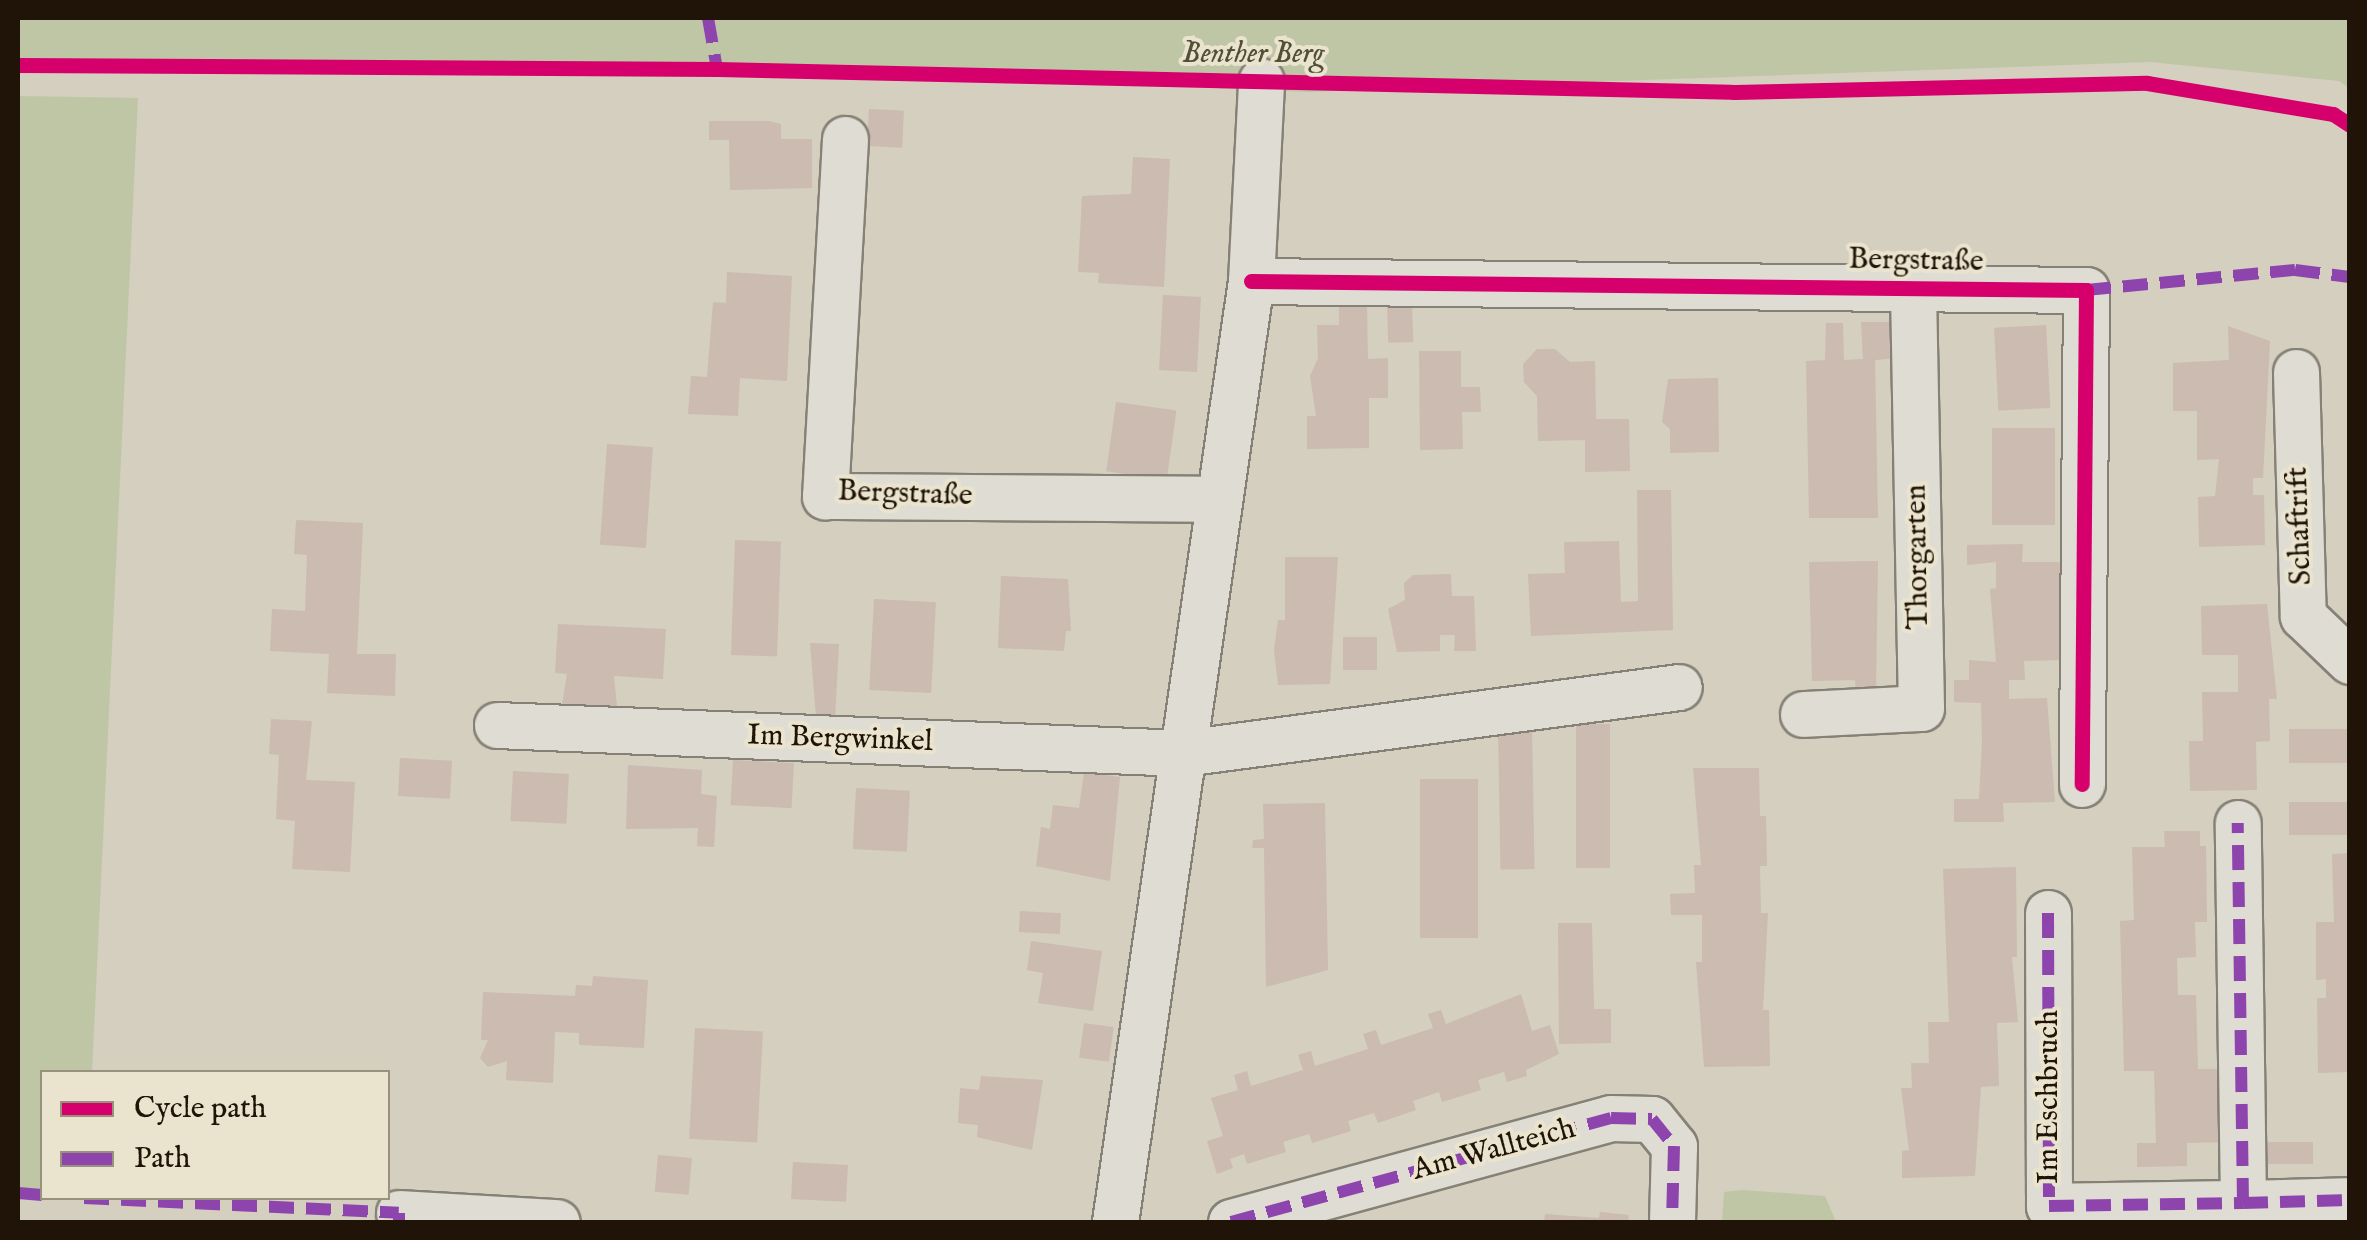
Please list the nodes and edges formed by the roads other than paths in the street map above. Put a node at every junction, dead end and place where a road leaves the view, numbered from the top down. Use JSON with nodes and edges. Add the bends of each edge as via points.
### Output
{"nodes":[{"id":1,"x":1261,"y":81,"type":"dead end"},
{"id":2,"x":844,"y":139,"type":"dead end"},
{"id":3,"x":1251,"y":281,"type":"junction"},
{"id":4,"x":1913,"y":288,"type":"junction"},
{"id":5,"x":2296,"y":372,"type":"dead end"},
{"id":6,"x":1218,"y":498,"type":"junction"},
{"id":7,"x":2350,"y":661,"type":"edge"},
{"id":8,"x":1679,"y":688,"type":"dead end"},
{"id":9,"x":1804,"y":714,"type":"dead end"},
{"id":10,"x":497,"y":725,"type":"dead end"},
{"id":11,"x":1184,"y":752,"type":"junction"},
{"id":12,"x":2082,"y":784,"type":"dead end"},
{"id":13,"x":2238,"y":824,"type":"dead end"},
{"id":14,"x":2048,"y":913,"type":"dead end"},
{"id":15,"x":2350,"y":1200,"type":"edge"},
{"id":16,"x":2244,"y":1202,"type":"junction"},
{"id":17,"x":399,"y":1213,"type":"dead end"},
{"id":18,"x":2044,"y":1214,"type":"edge"},
{"id":19,"x":557,"y":1222,"type":"edge"},
{"id":20,"x":1114,"y":1222,"type":"edge"},
{"id":21,"x":1231,"y":1222,"type":"edge"},
{"id":22,"x":1672,"y":1222,"type":"edge"}],
"edges":[{"from":1,"to":3,"type":"street"},
{"from":2,"to":6,"type":"street","name":"Bergstraße","via":[[825,496]]},
{"from":3,"to":4,"type":"street","name":"Bergstraße"},
{"from":3,"to":6,"type":"street"},
{"from":4,"to":9,"type":"street","name":"Thorgarten","via":[[1921,708]]},
{"from":4,"to":12,"type":"street","name":"Bergstraße","via":[[2086,290]]},
{"from":5,"to":7,"type":"street","name":"Schaftrift","via":[[2303,616]]},
{"from":6,"to":11,"type":"street"},
{"from":8,"to":11,"type":"street"},
{"from":10,"to":11,"type":"street","name":"Im Bergwinkel"},
{"from":11,"to":20,"type":"street"},
{"from":13,"to":16,"type":"street"},
{"from":14,"to":18,"type":"street","name":"Im Eschbruch"},
{"from":15,"to":16,"type":"street","name":"Im Eschbruch"},
{"from":16,"to":18,"type":"street","name":"Im Eschbruch"},
{"from":17,"to":19,"type":"street"},
{"from":21,"to":22,"type":"street","name":"Am Wallteich","via":[[1611,1118],[1652,1119],[1674,1146]]}]}
